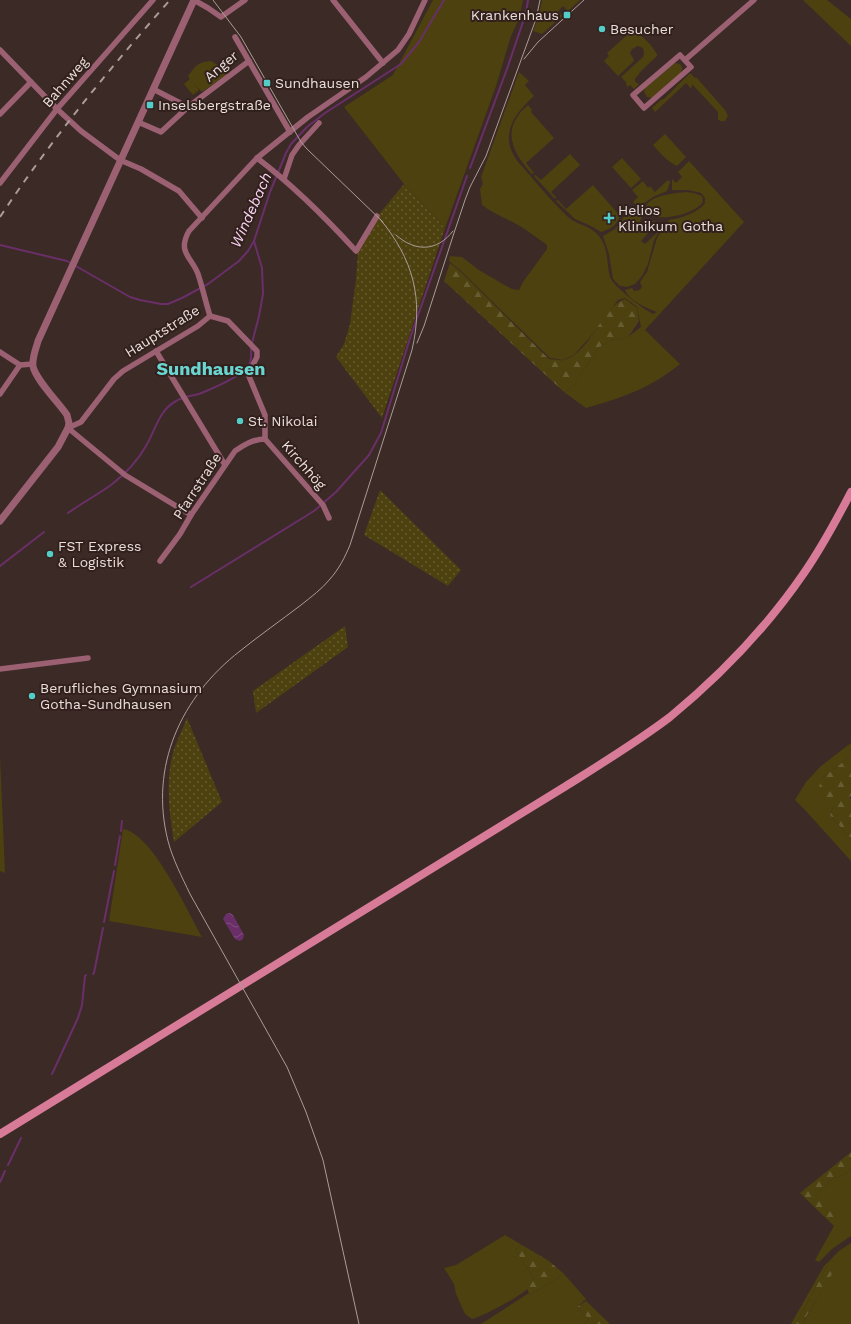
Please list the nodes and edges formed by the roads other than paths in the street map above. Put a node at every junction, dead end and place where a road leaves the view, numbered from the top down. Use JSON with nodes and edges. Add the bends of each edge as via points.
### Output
{"nodes":[{"id":1,"x":153,"y":0,"type":"edge"},
{"id":2,"x":194,"y":0,"type":"edge"},
{"id":3,"x":245,"y":0,"type":"edge"},
{"id":4,"x":333,"y":0,"type":"edge"},
{"id":5,"x":426,"y":0,"type":"edge"},
{"id":6,"x":754,"y":0,"type":"edge"},
{"id":7,"x":235,"y":37,"type":"dead end"},
{"id":8,"x":0,"y":50,"type":"edge"},
{"id":9,"x":249,"y":60,"type":"junction"},
{"id":10,"x":685,"y":60,"type":"junction"},
{"id":11,"x":383,"y":63,"type":"junction"},
{"id":12,"x":31,"y":82,"type":"junction"},
{"id":13,"x":153,"y":89,"type":"junction"},
{"id":14,"x":188,"y":107,"type":"junction"},
{"id":15,"x":56,"y":108,"type":"junction"},
{"id":16,"x":0,"y":114,"type":"edge"},
{"id":17,"x":138,"y":122,"type":"junction"},
{"id":18,"x":319,"y":122,"type":"dead end"},
{"id":19,"x":290,"y":132,"type":"junction"},
{"id":20,"x":257,"y":158,"type":"junction"},
{"id":21,"x":120,"y":160,"type":"junction"},
{"id":22,"x":280,"y":176,"type":"junction"},
{"id":23,"x":0,"y":183,"type":"edge"},
{"id":24,"x":377,"y":216,"type":"dead end"},
{"id":25,"x":202,"y":218,"type":"junction"},
{"id":26,"x":210,"y":316,"type":"junction"},
{"id":27,"x":156,"y":351,"type":"junction"},
{"id":28,"x":0,"y":352,"type":"edge"},
{"id":29,"x":33,"y":364,"type":"junction"},
{"id":30,"x":20,"y":365,"type":"junction"},
{"id":31,"x":0,"y":394,"type":"edge"},
{"id":32,"x":68,"y":428,"type":"junction"},
{"id":33,"x":264,"y":439,"type":"junction"},
{"id":34,"x":225,"y":465,"type":"junction"},
{"id":35,"x":851,"y":492,"type":"edge"},
{"id":36,"x":191,"y":515,"type":"junction"},
{"id":37,"x":329,"y":518,"type":"dead end"},
{"id":38,"x":0,"y":521,"type":"edge"},
{"id":39,"x":160,"y":561,"type":"dead end"},
{"id":40,"x":88,"y":658,"type":"dead end"},
{"id":41,"x":0,"y":669,"type":"edge"},
{"id":42,"x":0,"y":1134,"type":"edge"}],
"edges":[{"from":1,"to":15,"type":"street","name":"Bahnweg"},
{"from":2,"to":3,"type":"street","via":[[221,17]]},
{"from":2,"to":13,"type":"street"},
{"from":4,"to":11,"type":"street"},
{"from":5,"to":11,"type":"street","via":[[403,44]]},
{"from":6,"to":10,"type":"street"},
{"from":7,"to":9,"type":"street","name":"Anger"},
{"from":8,"to":12,"type":"street"},
{"from":9,"to":14,"type":"street","name":"Anger"},
{"from":9,"to":19,"type":"street"},
{"from":10,"to":10,"type":"street","via":[[680,55],[633,95],[644,108],[691,67]]},
{"from":11,"to":19,"type":"street"},
{"from":12,"to":15,"type":"street"},
{"from":12,"to":16,"type":"street"},
{"from":13,"to":14,"type":"street"},
{"from":13,"to":17,"type":"street"},
{"from":14,"to":17,"type":"street","name":"Anger","via":[[161,132]]},
{"from":15,"to":21,"type":"street","via":[[81,131]]},
{"from":15,"to":23,"type":"street","name":"Bahnweg"},
{"from":17,"to":21,"type":"street"},
{"from":18,"to":22,"type":"street","via":[[299,145]]},
{"from":19,"to":20,"type":"street"},
{"from":20,"to":22,"type":"street"},
{"from":20,"to":25,"type":"street"},
{"from":21,"to":25,"type":"street","via":[[179,191]]},
{"from":21,"to":29,"type":"street","via":[[38,341]]},
{"from":22,"to":24,"type":"street","via":[[356,250]]},
{"from":25,"to":26,"type":"street","name":"Hauptstraße","via":[[189,231],[184,243],[185,253],[198,274]]},
{"from":26,"to":27,"type":"street","name":"Hauptstraße"},
{"from":26,"to":33,"type":"street","name":"Kirchhög","via":[[228,320],[258,351],[248,374],[266,415]]},
{"from":27,"to":32,"type":"street","name":"Hauptstraße","via":[[123,370],[81,422]]},
{"from":27,"to":34,"type":"street"},
{"from":28,"to":30,"type":"street"},
{"from":29,"to":30,"type":"street"},
{"from":29,"to":32,"type":"street","via":[[36,374],[67,415]]},
{"from":30,"to":31,"type":"street"},
{"from":32,"to":36,"type":"street","via":[[124,474]]},
{"from":32,"to":38,"type":"street","via":[[58,447]]},
{"from":33,"to":34,"type":"street","name":"Pfarrstraße","via":[[245,444],[235,451]]},
{"from":33,"to":37,"type":"street","name":"Kirchhög","via":[[319,500]]},
{"from":34,"to":36,"type":"street","name":"Pfarrstraße"},
{"from":35,"to":42,"type":"main road","via":[[805,573],[759,632],[707,685],[669,717],[566,786]]},
{"from":36,"to":39,"type":"street","name":"Pfarrstraße"},
{"from":40,"to":41,"type":"street"}]}
